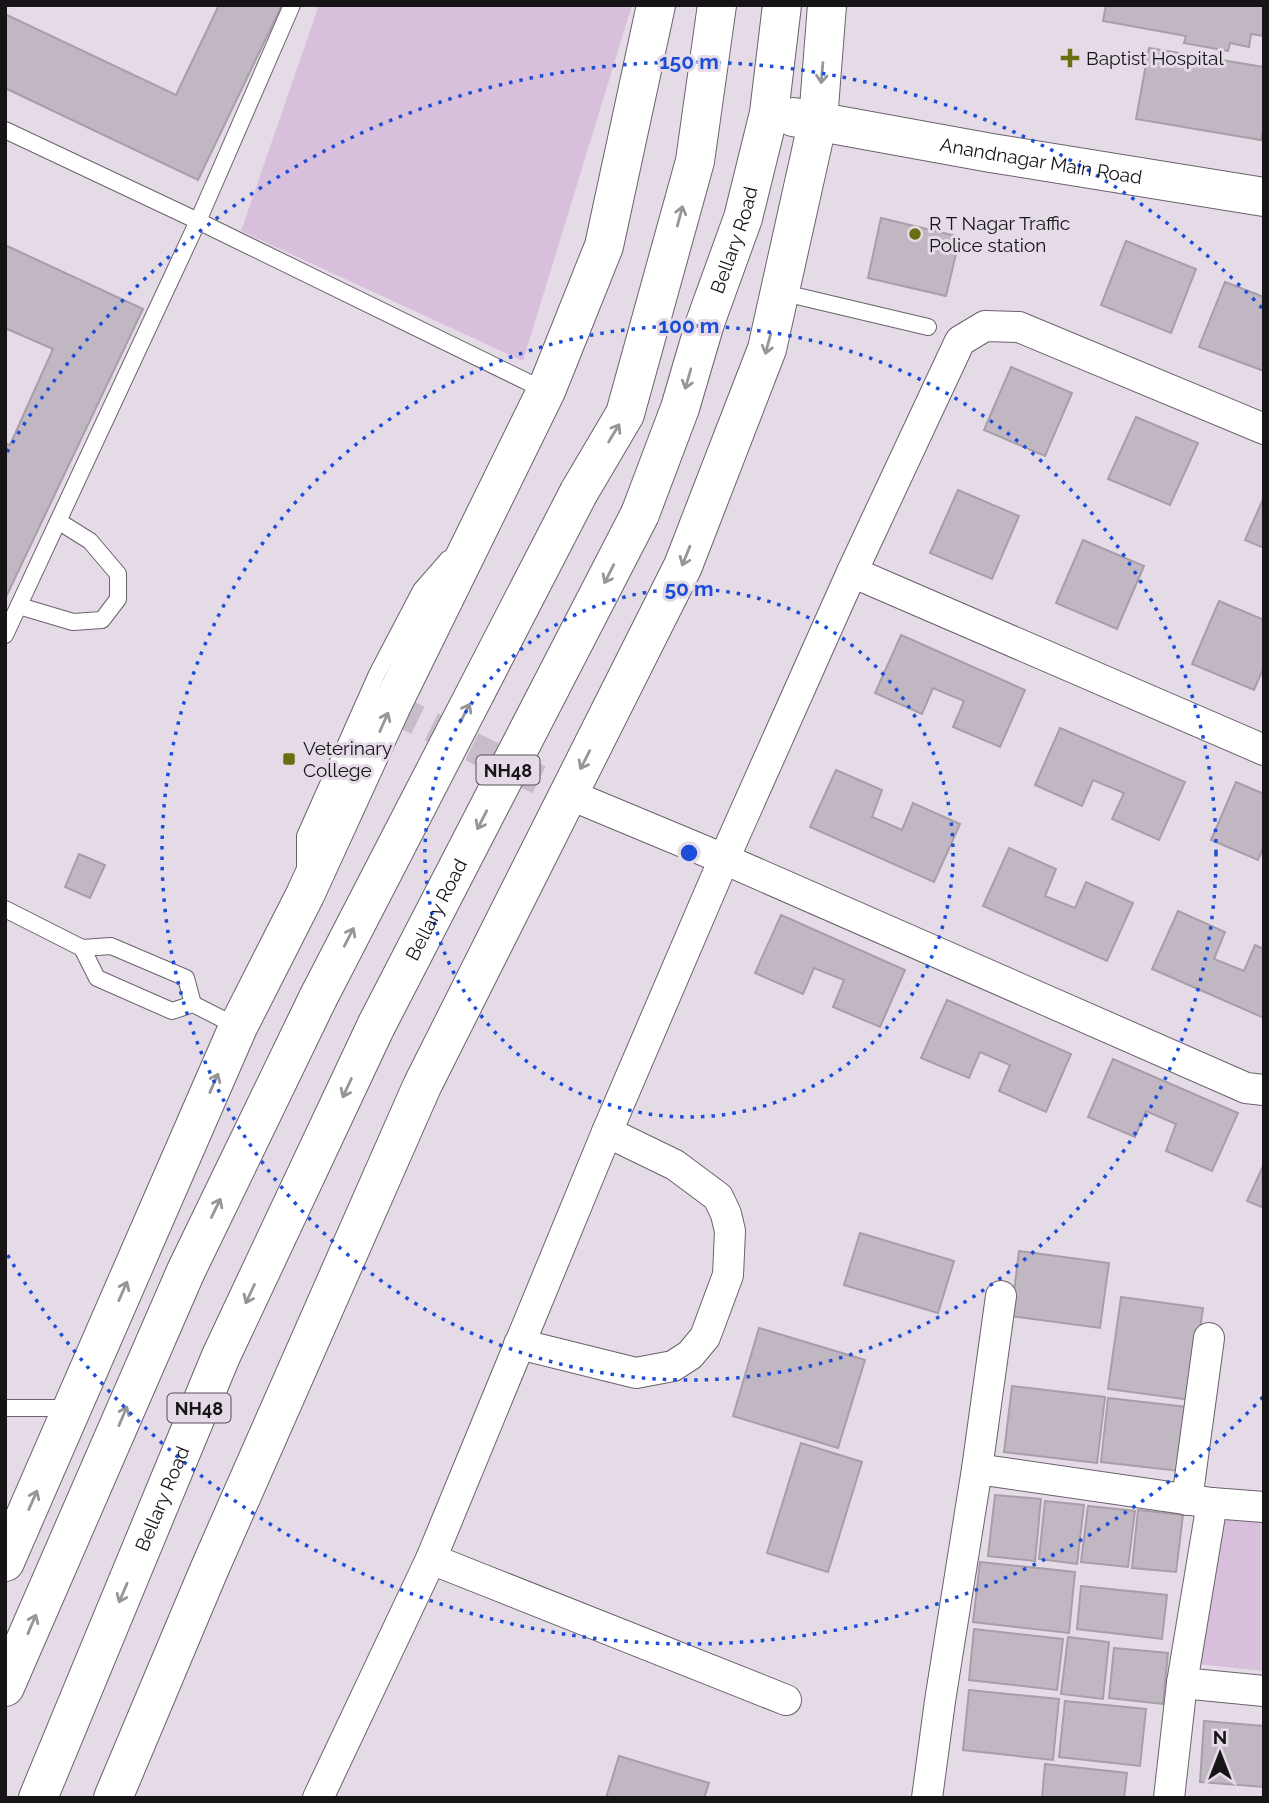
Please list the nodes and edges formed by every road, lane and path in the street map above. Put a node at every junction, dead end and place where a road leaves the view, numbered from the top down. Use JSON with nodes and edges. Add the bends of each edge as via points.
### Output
{"nodes":[{"id":1,"x":292,"y":5,"type":"edge"},
{"id":2,"x":656,"y":5,"type":"edge"},
{"id":3,"x":717,"y":5,"type":"edge"},
{"id":4,"x":782,"y":5,"type":"edge"},
{"id":5,"x":827,"y":5,"type":"edge"},
{"id":6,"x":769,"y":113,"type":"junction"},
{"id":7,"x":818,"y":120,"type":"junction"},
{"id":8,"x":5,"y":130,"type":"edge"},
{"id":9,"x":1264,"y":197,"type":"edge"},
{"id":10,"x":198,"y":221,"type":"junction"},
{"id":11,"x":780,"y":292,"type":"junction"},
{"id":12,"x":928,"y":327,"type":"dead end"},
{"id":13,"x":546,"y":391,"type":"junction"},
{"id":14,"x":1264,"y":429,"type":"edge"},
{"id":15,"x":58,"y":521,"type":"junction"},
{"id":16,"x":852,"y":572,"type":"junction"},
{"id":17,"x":19,"y":606,"type":"junction"},
{"id":18,"x":5,"y":635,"type":"edge"},
{"id":19,"x":1264,"y":750,"type":"edge"},
{"id":20,"x":568,"y":794,"type":"junction"},
{"id":21,"x":724,"y":859,"type":"junction"},
{"id":22,"x":5,"y":909,"type":"edge"},
{"id":23,"x":82,"y":948,"type":"junction"},
{"id":24,"x":193,"y":1004,"type":"junction"},
{"id":25,"x":238,"y":1027,"type":"junction"},
{"id":26,"x":1264,"y":1090,"type":"edge"},
{"id":27,"x":607,"y":1132,"type":"junction"},
{"id":28,"x":1001,"y":1296,"type":"dead end"},
{"id":29,"x":1209,"y":1338,"type":"dead end"},
{"id":30,"x":519,"y":1344,"type":"junction"},
{"id":31,"x":5,"y":1408,"type":"edge"},
{"id":32,"x":73,"y":1408,"type":"junction"},
{"id":33,"x":977,"y":1469,"type":"junction"},
{"id":34,"x":1199,"y":1501,"type":"junction"},
{"id":35,"x":1264,"y":1507,"type":"edge"},
{"id":36,"x":431,"y":1559,"type":"junction"},
{"id":37,"x":5,"y":1562,"type":"edge"},
{"id":38,"x":1182,"y":1683,"type":"junction"},
{"id":39,"x":5,"y":1687,"type":"edge"},
{"id":40,"x":1264,"y":1691,"type":"edge"},
{"id":41,"x":786,"y":1700,"type":"dead end"},
{"id":42,"x":38,"y":1798,"type":"edge"},
{"id":43,"x":113,"y":1798,"type":"edge"},
{"id":44,"x":318,"y":1798,"type":"edge"},
{"id":45,"x":927,"y":1798,"type":"edge"},
{"id":46,"x":1169,"y":1798,"type":"edge"}],
"edges":[{"from":1,"to":10,"type":"lane"},
{"from":2,"to":13,"type":"main road","via":[[604,246]]},
{"from":39,"to":3,"type":"main road","one_way":true,"bridge":true,"via":[[186,1271],[318,998],[579,492],[625,414],[695,161]]},
{"from":4,"to":6,"type":"main road","name":"Bellary Road","number":"NH48"},
{"from":5,"to":7,"type":"main road","one_way":true},
{"from":6,"to":7,"type":"main road","name":"Anandnagar Main Road"},
{"from":6,"to":42,"type":"main road","name":"Bellary Road","number":"NH48","one_way":true,"bridge":true,"via":[[743,218],[640,514],[376,1026],[221,1356]]},
{"from":7,"to":9,"type":"main road","name":"Anandnagar Main Road"},
{"from":7,"to":11,"type":"main road"},
{"from":8,"to":10,"type":"lane"},
{"from":10,"to":13,"type":"lane"},
{"from":10,"to":15,"type":"lane"},
{"from":11,"to":12,"type":"lane"},
{"from":11,"to":20,"type":"main road","one_way":true,"via":[[767,349],[683,566]]},
{"from":13,"to":25,"type":"main road"},
{"from":14,"to":16,"type":"street","via":[[1018,327],[985,326],[960,341]]},
{"from":15,"to":17,"type":"lane"},
{"from":15,"to":17,"type":"lane","via":[[90,541],[118,574],[118,599],[102,620],[73,622]]},
{"from":16,"to":19,"type":"street"},
{"from":16,"to":21,"type":"street"},
{"from":17,"to":18,"type":"lane"},
{"from":20,"to":21,"type":"street"},
{"from":20,"to":43,"type":"main road","via":[[422,1086]]},
{"from":21,"to":26,"type":"street","via":[[1246,1088]]},
{"from":21,"to":27,"type":"street"},
{"from":22,"to":23,"type":"lane"},
{"from":23,"to":24,"type":"lane","via":[[111,946],[186,978]]},
{"from":23,"to":24,"type":"lane","via":[[97,978],[172,1011]]},
{"from":24,"to":25,"type":"lane"},
{"from":32,"to":25,"type":"main road","one_way":true},
{"from":27,"to":30,"type":"street"},
{"from":27,"to":30,"type":"street","via":[[675,1165],[718,1197],[730,1231],[728,1275],[705,1337],[673,1366],[636,1373]]},
{"from":28,"to":33,"type":"street"},
{"from":29,"to":34,"type":"street"},
{"from":30,"to":36,"type":"street"},
{"from":31,"to":32,"type":"lane"},
{"from":37,"to":32,"type":"main road","one_way":true},
{"from":33,"to":34,"type":"street"},
{"from":33,"to":45,"type":"street"},
{"from":34,"to":35,"type":"street"},
{"from":34,"to":38,"type":"street"},
{"from":36,"to":41,"type":"street"},
{"from":36,"to":44,"type":"street"},
{"from":38,"to":40,"type":"street"},
{"from":38,"to":46,"type":"street"}]}
